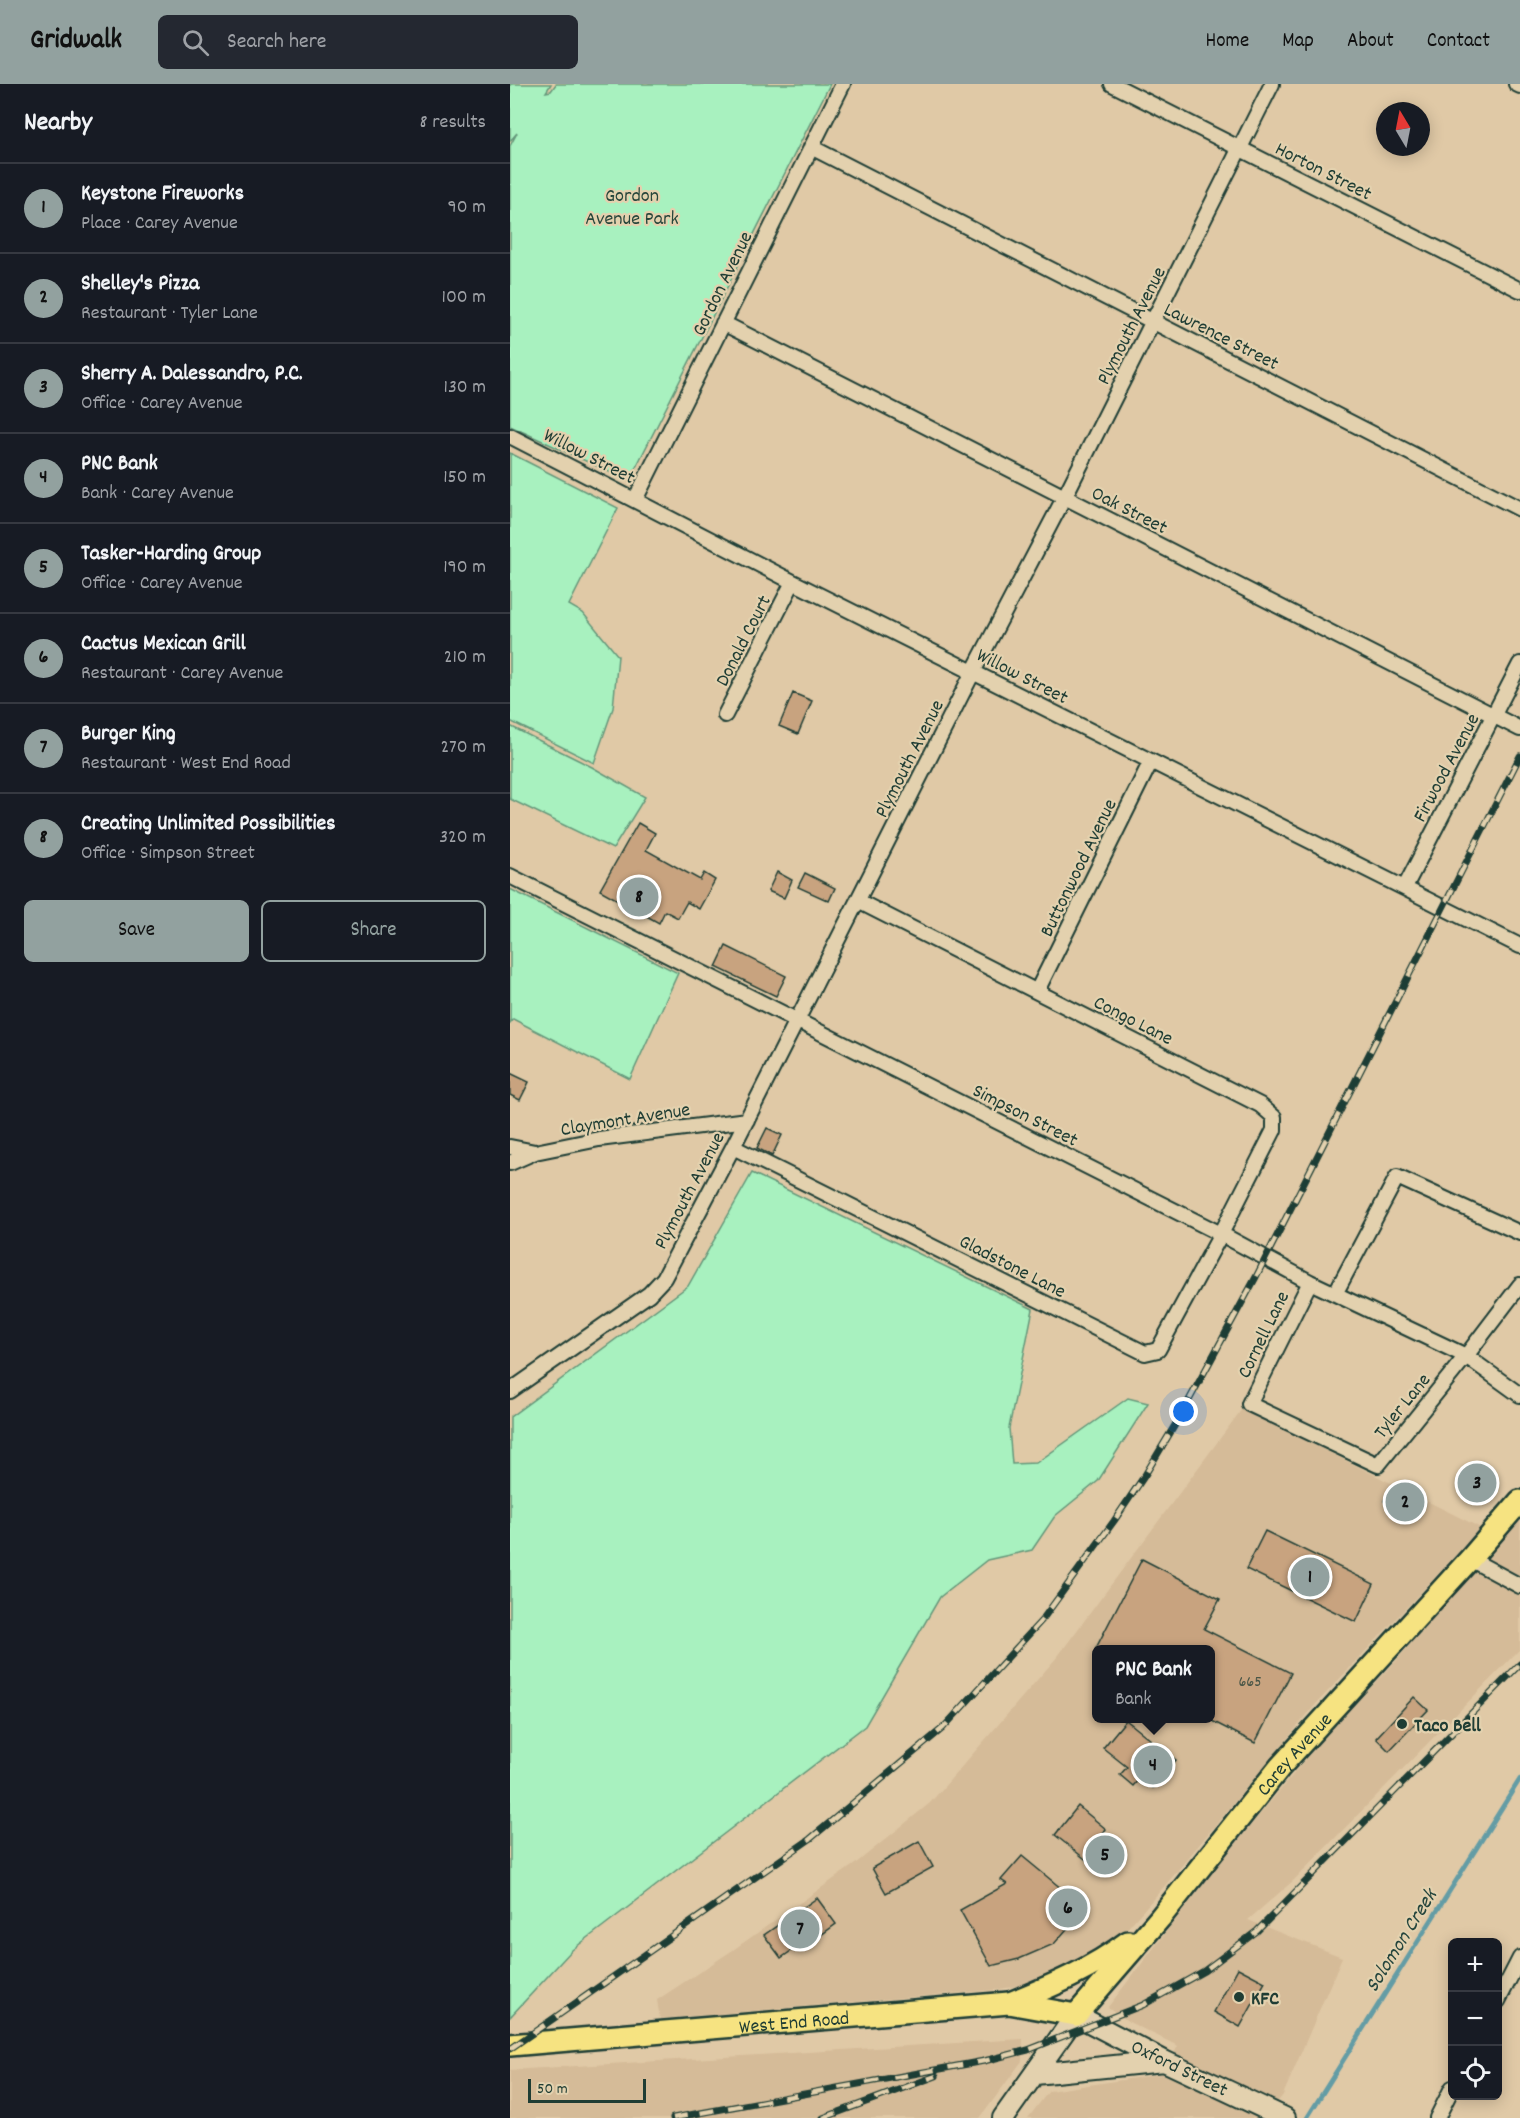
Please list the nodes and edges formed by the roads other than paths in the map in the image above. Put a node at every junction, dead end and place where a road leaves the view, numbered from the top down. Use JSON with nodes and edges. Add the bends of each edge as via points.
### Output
{"nodes":[{"id":1,"x":843,"y":84,"type":"edge"},
{"id":2,"x":1112,"y":84,"type":"edge"},
{"id":3,"x":1272,"y":84,"type":"edge"},
{"id":4,"x":1516,"y":84,"type":"edge"},
{"id":5,"x":1520,"y":86,"type":"edge"},
{"id":6,"x":810,"y":147,"type":"junction"},
{"id":7,"x":1240,"y":149,"type":"junction"},
{"id":8,"x":1520,"y":291,"type":"edge"},
{"id":9,"x":723,"y":322,"type":"junction"},
{"id":10,"x":1154,"y":322,"type":"junction"},
{"id":11,"x":510,"y":436,"type":"edge"},
{"id":12,"x":1064,"y":498,"type":"junction"},
{"id":13,"x":635,"y":500,"type":"junction"},
{"id":14,"x":1520,"y":509,"type":"edge"},
{"id":15,"x":793,"y":582,"type":"junction"},
{"id":16,"x":1520,"y":664,"type":"edge"},
{"id":17,"x":973,"y":672,"type":"junction"},
{"id":18,"x":725,"y":715,"type":"dead end"},
{"id":19,"x":1494,"y":716,"type":"junction"},
{"id":20,"x":1520,"y":729,"type":"edge"},
{"id":21,"x":1151,"y":761,"type":"junction"},
{"id":22,"x":510,"y":876,"type":"edge"},
{"id":23,"x":1404,"y":887,"type":"junction"},
{"id":24,"x":858,"y":901,"type":"junction"},
{"id":25,"x":1520,"y":946,"type":"edge"},
{"id":26,"x":1037,"y":991,"type":"junction"},
{"id":27,"x":797,"y":1020,"type":"junction"},
{"id":28,"x":747,"y":1119,"type":"junction"},
{"id":29,"x":510,"y":1147,"type":"edge"},
{"id":30,"x":733,"y":1148,"type":"junction"},
{"id":31,"x":535,"y":1152,"type":"junction"},
{"id":32,"x":510,"y":1163,"type":"edge"},
{"id":33,"x":1520,"y":1233,"type":"edge"},
{"id":34,"x":1221,"y":1234,"type":"junction"},
{"id":35,"x":1310,"y":1282,"type":"junction"},
{"id":36,"x":1520,"y":1285,"type":"edge"},
{"id":37,"x":1335,"y":1293,"type":"junction"},
{"id":38,"x":1467,"y":1356,"type":"junction"},
{"id":39,"x":510,"y":1391,"type":"edge"},
{"id":40,"x":1520,"y":1395,"type":"edge"},
{"id":41,"x":1249,"y":1404,"type":"joint"},
{"id":42,"x":1520,"y":1501,"type":"edge"},
{"id":43,"x":1470,"y":1559,"type":"junction"},
{"id":44,"x":1520,"y":1586,"type":"edge"},
{"id":45,"x":1160,"y":1918,"type":"junction"},
{"id":46,"x":1520,"y":1958,"type":"edge"},
{"id":47,"x":1502,"y":1992,"type":"edge"},
{"id":48,"x":1009,"y":2003,"type":"junction"},
{"id":49,"x":1076,"y":2015,"type":"junction"},
{"id":50,"x":510,"y":2045,"type":"edge"},
{"id":51,"x":1164,"y":2061,"type":"junction"},
{"id":52,"x":1035,"y":2074,"type":"junction"},
{"id":53,"x":1448,"y":2096,"type":"edge"},
{"id":54,"x":1004,"y":2118,"type":"edge"},
{"id":55,"x":1285,"y":2118,"type":"edge"},
{"id":56,"x":1437,"y":2118,"type":"edge"}],
"edges":[{"from":1,"to":6,"type":"street","name":"Gordon Avenue"},
{"from":2,"to":7,"type":"street","name":"Horton Street"},
{"from":3,"to":7,"type":"street","name":"Plymouth Avenue"},
{"from":4,"to":5,"type":"street"},
{"from":6,"to":9,"type":"street","name":"Gordon Avenue"},
{"from":6,"to":10,"type":"street","name":"Lawrence Street"},
{"from":7,"to":8,"type":"street","name":"Horton Street"},
{"from":7,"to":10,"type":"street","name":"Plymouth Avenue"},
{"from":9,"to":12,"type":"street","name":"Oak Street"},
{"from":9,"to":13,"type":"street","name":"Gordon Avenue"},
{"from":10,"to":12,"type":"street","name":"Plymouth Avenue"},
{"from":10,"to":14,"type":"street","name":"Lawrence Street"},
{"from":11,"to":13,"type":"street","name":"Willow Street"},
{"from":12,"to":17,"type":"street","name":"Plymouth Avenue"},
{"from":12,"to":19,"type":"street","name":"Oak Street"},
{"from":13,"to":15,"type":"street","name":"Willow Street"},
{"from":15,"to":17,"type":"street","name":"Willow Street"},
{"from":15,"to":18,"type":"street","name":"Donald Court"},
{"from":16,"to":19,"type":"street","name":"Firwood Avenue"},
{"from":17,"to":21,"type":"street","name":"Willow Street"},
{"from":17,"to":24,"type":"street","name":"Plymouth Avenue"},
{"from":19,"to":20,"type":"street","name":"Oak Street"},
{"from":19,"to":23,"type":"street","name":"Firwood Avenue"},
{"from":21,"to":23,"type":"street","name":"Willow Street"},
{"from":21,"to":26,"type":"street","name":"Buttonwood Avenue"},
{"from":22,"to":27,"type":"street","name":"Simpson Street"},
{"from":23,"to":25,"type":"street","name":"Willow Street"},
{"from":24,"to":26,"type":"street","name":"Congo Lane"},
{"from":24,"to":27,"type":"street","name":"Plymouth Avenue"},
{"from":26,"to":34,"type":"street","name":"Congo Lane","via":[[1260,1105],[1274,1117],[1274,1130]]},
{"from":27,"to":28,"type":"street","name":"Plymouth Avenue"},
{"from":27,"to":34,"type":"street","name":"Simpson Street"},
{"from":28,"to":30,"type":"street","name":"Plymouth Avenue"},
{"from":28,"to":31,"type":"street","name":"Claymont Avenue","via":[[599,1139]]},
{"from":29,"to":31,"type":"street","name":"Claymont Avenue"},
{"from":30,"to":34,"type":"street","name":"Gladstone Lane","via":[[1145,1353],[1158,1350]]},
{"from":30,"to":39,"type":"street","name":"Plymouth Avenue","via":[[664,1278],[649,1294]]},
{"from":31,"to":32,"type":"street"},
{"from":33,"to":37,"type":"street","via":[[1397,1177]]},
{"from":34,"to":35,"type":"street","name":"Simpson Street"},
{"from":35,"to":37,"type":"street","name":"Simpson Street"},
{"from":35,"to":41,"type":"street","name":"Cornell Lane"},
{"from":36,"to":38,"type":"street","name":"Tyler Lane"},
{"from":37,"to":38,"type":"street","name":"Simpson Street"},
{"from":38,"to":40,"type":"street","name":"Simpson Street"},
{"from":38,"to":41,"type":"street","name":"Tyler Lane","via":[[1378,1465]]},
{"from":42,"to":43,"type":"main road","name":"Carey Avenue"},
{"from":43,"to":44,"type":"street"},
{"from":43,"to":45,"type":"main road","name":"Carey Avenue","via":[[1280,1767]]},
{"from":45,"to":48,"type":"main road","via":[[1105,1958],[1060,1983]]},
{"from":45,"to":49,"type":"main road","name":"Carey Avenue"},
{"from":46,"to":47,"type":"street"},
{"from":48,"to":49,"type":"main road","name":"West End Road"},
{"from":48,"to":50,"type":"main road","name":"West End Road"},
{"from":49,"to":51,"type":"street","name":"Oxford Street"},
{"from":49,"to":52,"type":"street"},
{"from":51,"to":52,"type":"street"},
{"from":51,"to":55,"type":"street","name":"Oxford Street"},
{"from":52,"to":54,"type":"street"},
{"from":53,"to":56,"type":"street"}]}
